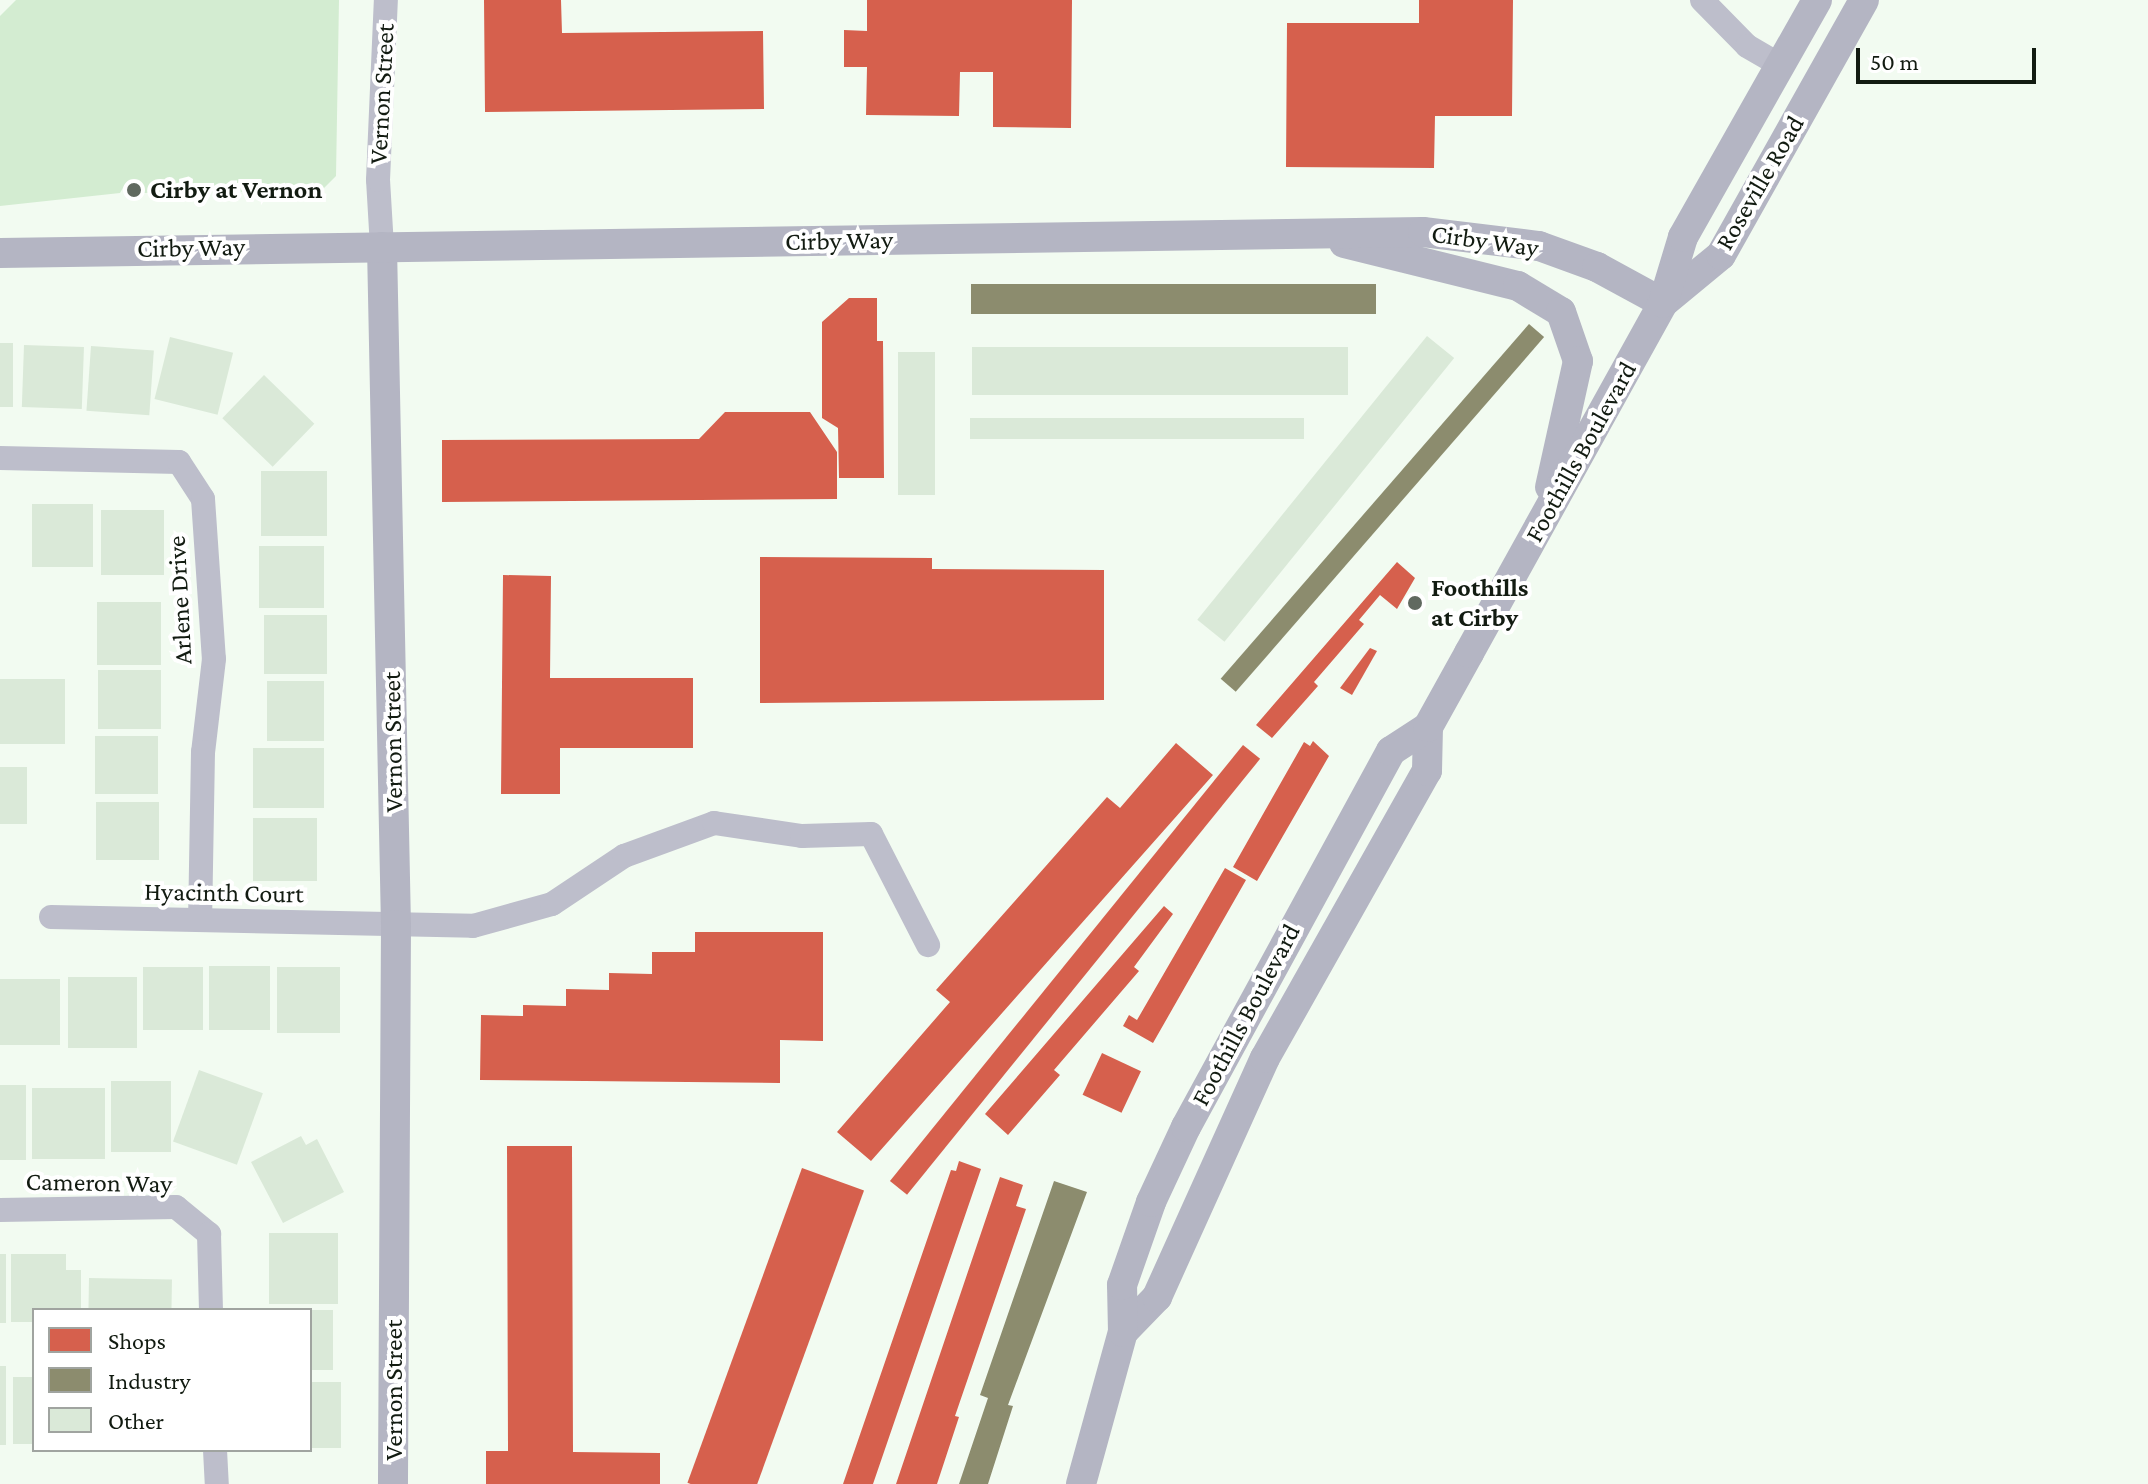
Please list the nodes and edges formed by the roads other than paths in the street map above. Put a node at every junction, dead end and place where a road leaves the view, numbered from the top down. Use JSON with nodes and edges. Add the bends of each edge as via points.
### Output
{"nodes":[{"id":1,"x":386,"y":0,"type":"edge"},
{"id":2,"x":1702,"y":0,"type":"edge"},
{"id":3,"x":1817,"y":0,"type":"edge"},
{"id":4,"x":1864,"y":0,"type":"edge"},
{"id":5,"x":1780,"y":65,"type":"junction"},
{"id":6,"x":1309,"y":234,"type":"junction"},
{"id":7,"x":382,"y":247,"type":"junction"},
{"id":8,"x":0,"y":253,"type":"edge"},
{"id":9,"x":1663,"y":303,"type":"junction"},
{"id":10,"x":0,"y":458,"type":"edge"},
{"id":11,"x":1540,"y":528,"type":"junction"},
{"id":12,"x":1428,"y":727,"type":"junction"},
{"id":13,"x":51,"y":917,"type":"dead end"},
{"id":14,"x":200,"y":920,"type":"junction"},
{"id":15,"x":396,"y":925,"type":"junction"},
{"id":16,"x":928,"y":945,"type":"dead end"},
{"id":17,"x":0,"y":1210,"type":"edge"},
{"id":18,"x":211,"y":1308,"type":"edge"},
{"id":19,"x":1123,"y":1332,"type":"junction"},
{"id":20,"x":215,"y":1452,"type":"edge"},
{"id":21,"x":217,"y":1484,"type":"edge"},
{"id":22,"x":393,"y":1484,"type":"edge"},
{"id":23,"x":1081,"y":1484,"type":"edge"}],
"edges":[{"from":1,"to":7,"type":"street","name":"Vernon Street","via":[[378,180]]},
{"from":2,"to":5,"type":"street","via":[[1747,46]]},
{"from":3,"to":5,"type":"main road","name":"Roseville Road"},
{"from":4,"to":9,"type":"main road","name":"Roseville Road","via":[[1721,255]]},
{"from":5,"to":9,"type":"main road","name":"Roseville Road","via":[[1683,237]]},
{"from":6,"to":7,"type":"main road","name":"Cirby Way"},
{"from":6,"to":9,"type":"main road","name":"Cirby Way","via":[[1502,238],[1597,267]]},
{"from":6,"to":11,"type":"main road","via":[[1518,286],[1561,312],[1576,349],[1576,381]]},
{"from":7,"to":8,"type":"main road","name":"Cirby Way"},
{"from":7,"to":15,"type":"main road","name":"Vernon Street"},
{"from":9,"to":11,"type":"main road","name":"Foothills Boulevard"},
{"from":10,"to":14,"type":"street","name":"Arlene Drive","via":[[179,462],[203,499],[203,558],[214,659],[203,752]]},
{"from":11,"to":12,"type":"main road","name":"Foothills Boulevard"},
{"from":12,"to":19,"type":"main road","name":"Foothills Boulevard","via":[[1427,771],[1265,1058],[1157,1297]]},
{"from":12,"to":19,"type":"main road","name":"Foothills Boulevard","via":[[1391,751],[1186,1127],[1151,1202],[1122,1285]]},
{"from":13,"to":14,"type":"street","name":"Hyacinth Court"},
{"from":14,"to":15,"type":"street","name":"Hyacinth Court"},
{"from":15,"to":16,"type":"street","name":"Hyacinth Court","via":[[473,926],[552,904],[624,856],[714,823],[802,836],[871,834]]},
{"from":15,"to":22,"type":"main road","name":"Vernon Street"},
{"from":17,"to":18,"type":"street","name":"Cameron Way","via":[[176,1207],[209,1234]]},
{"from":19,"to":23,"type":"main road","name":"Foothills Boulevard"},
{"from":20,"to":21,"type":"street"}]}
